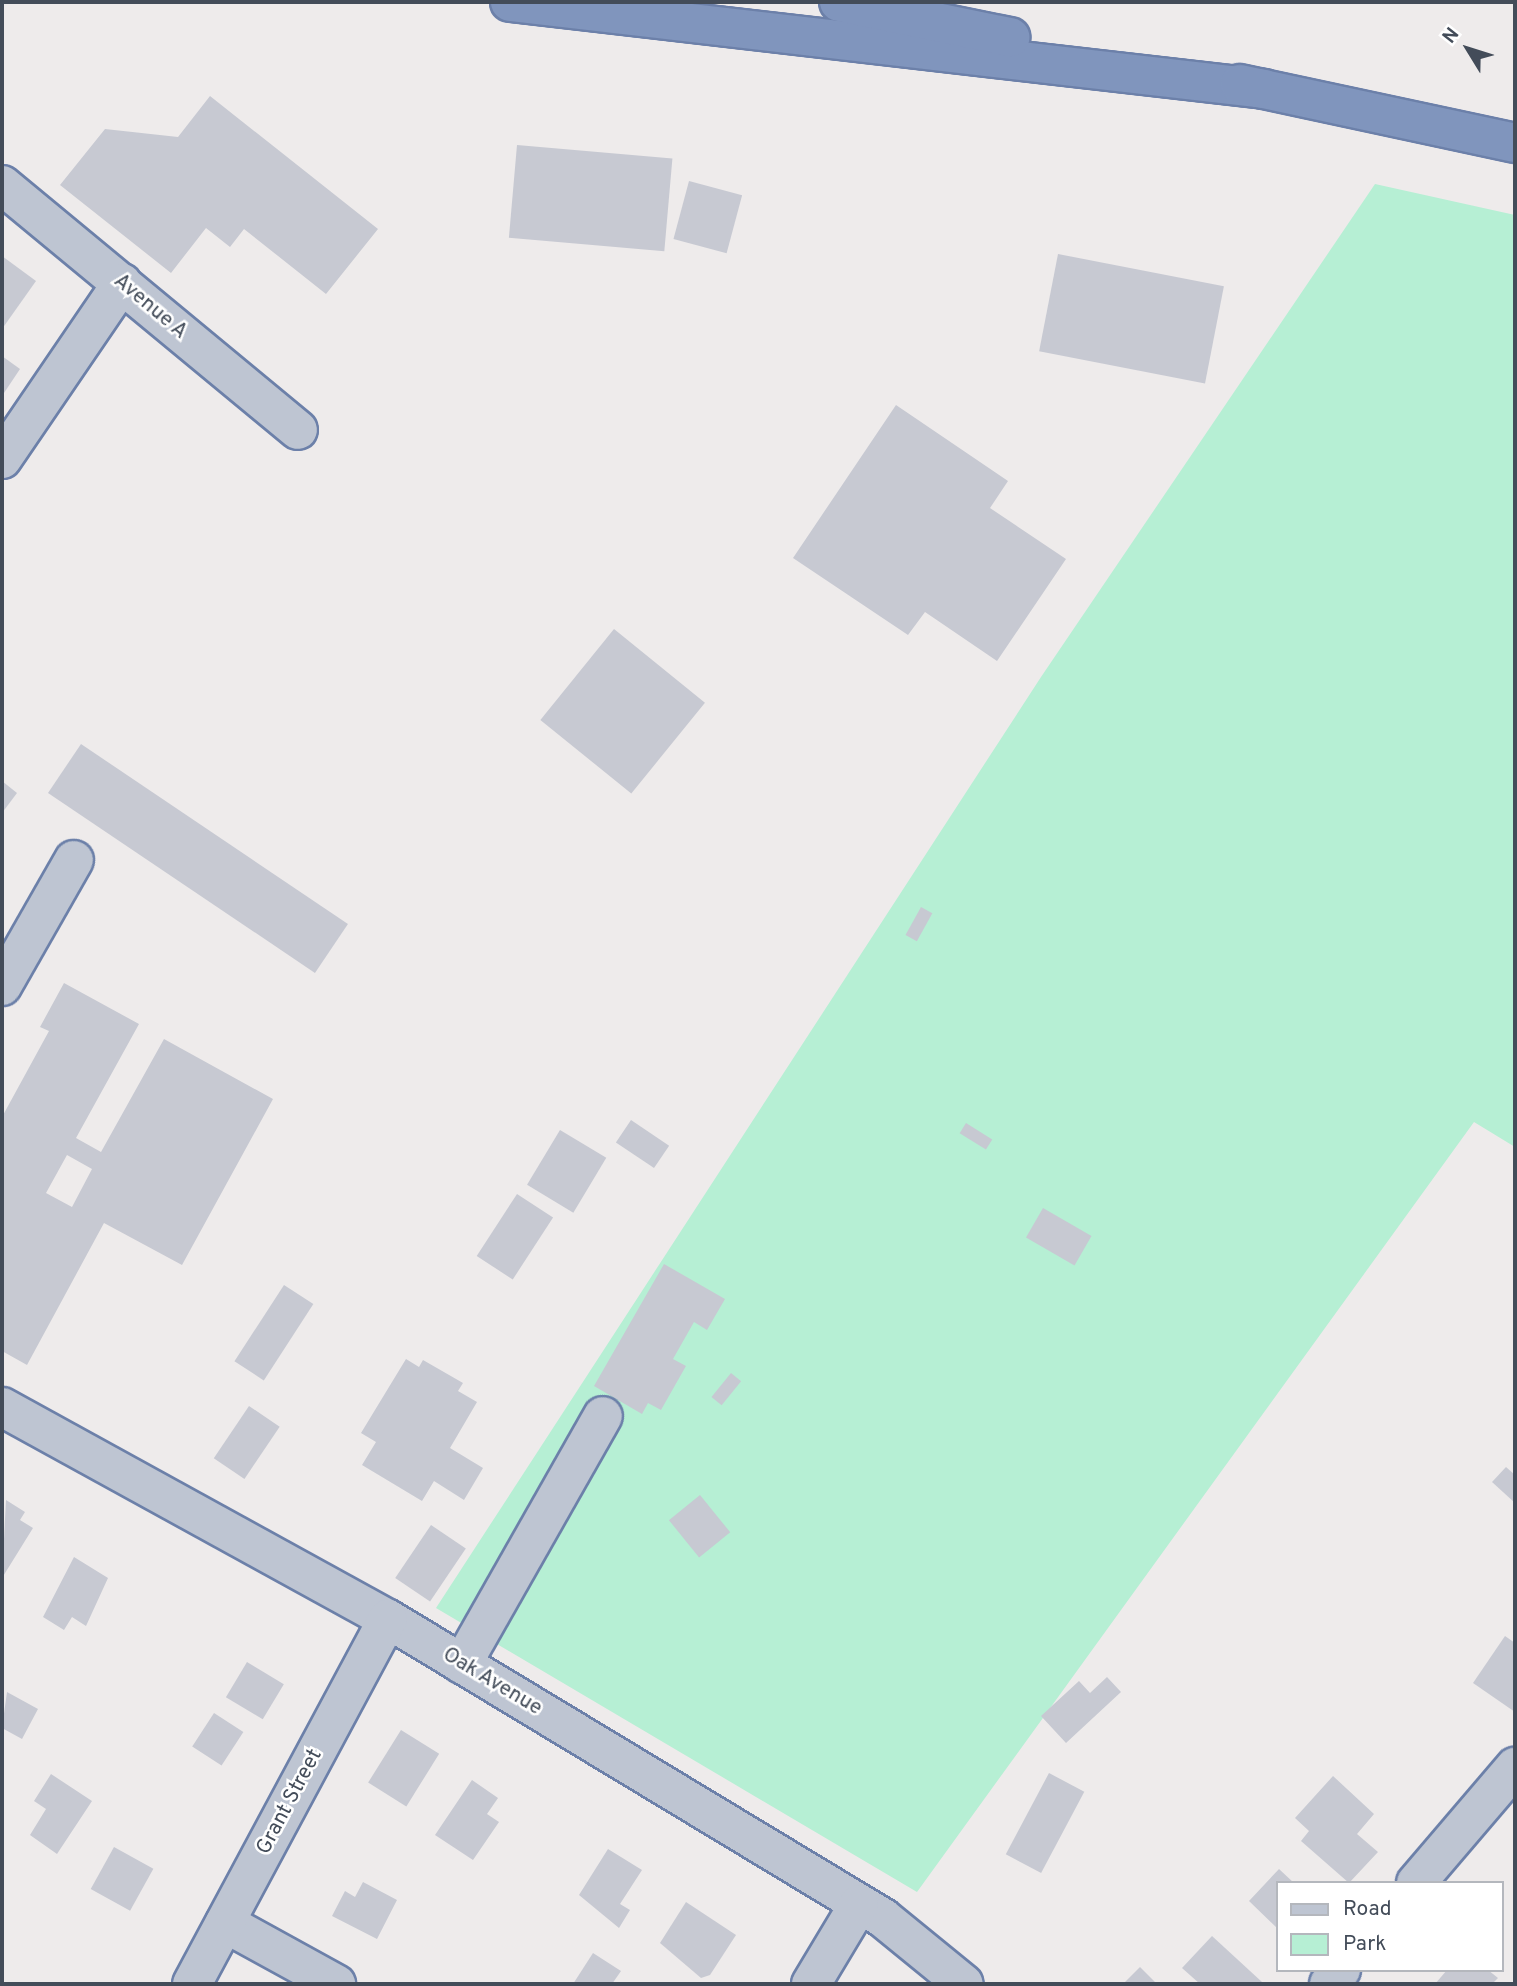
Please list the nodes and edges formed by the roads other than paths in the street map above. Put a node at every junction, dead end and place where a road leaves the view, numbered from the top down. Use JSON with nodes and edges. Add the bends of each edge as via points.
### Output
{"nodes":[{"id":1,"x":510,"y":2,"type":"edge"},
{"id":2,"x":839,"y":2,"type":"edge"},
{"id":3,"x":1264,"y":89,"type":"junction"},
{"id":4,"x":1515,"y":144,"type":"edge"},
{"id":5,"x":2,"y":185,"type":"edge"},
{"id":6,"x":122,"y":283,"type":"junction"},
{"id":7,"x":298,"y":430,"type":"dead end"},
{"id":8,"x":2,"y":458,"type":"edge"},
{"id":9,"x":75,"y":860,"type":"dead end"},
{"id":10,"x":2,"y":986,"type":"edge"},
{"id":11,"x":2,"y":1408,"type":"edge"},
{"id":12,"x":603,"y":1416,"type":"dead end"},
{"id":13,"x":388,"y":1619,"type":"junction"},
{"id":14,"x":461,"y":1664,"type":"junction"},
{"id":15,"x":1515,"y":1766,"type":"edge"},
{"id":16,"x":1418,"y":1881,"type":"edge"},
{"id":17,"x":859,"y":1904,"type":"junction"},
{"id":18,"x":225,"y":1923,"type":"junction"},
{"id":19,"x":192,"y":1984,"type":"edge"},
{"id":20,"x":337,"y":1984,"type":"edge"},
{"id":21,"x":811,"y":1984,"type":"edge"},
{"id":22,"x":964,"y":1984,"type":"edge"}],
"edges":[{"from":1,"to":3,"type":"highway"},
{"from":2,"to":3,"type":"highway"},
{"from":3,"to":4,"type":"highway"},
{"from":5,"to":6,"type":"street","name":"Avenue A"},
{"from":6,"to":7,"type":"street","name":"Avenue A"},
{"from":6,"to":8,"type":"street"},
{"from":9,"to":10,"type":"street"},
{"from":11,"to":13,"type":"street","name":"Oak Avenue"},
{"from":12,"to":14,"type":"street"},
{"from":13,"to":14,"type":"street","name":"Oak Avenue"},
{"from":13,"to":18,"type":"street","name":"Grant Street"},
{"from":14,"to":17,"type":"street","name":"Oak Avenue"},
{"from":15,"to":16,"type":"street"},
{"from":17,"to":21,"type":"street"},
{"from":17,"to":22,"type":"street","name":"Oak Avenue"},
{"from":18,"to":19,"type":"street","name":"Grant Street"},
{"from":18,"to":20,"type":"street"}]}
